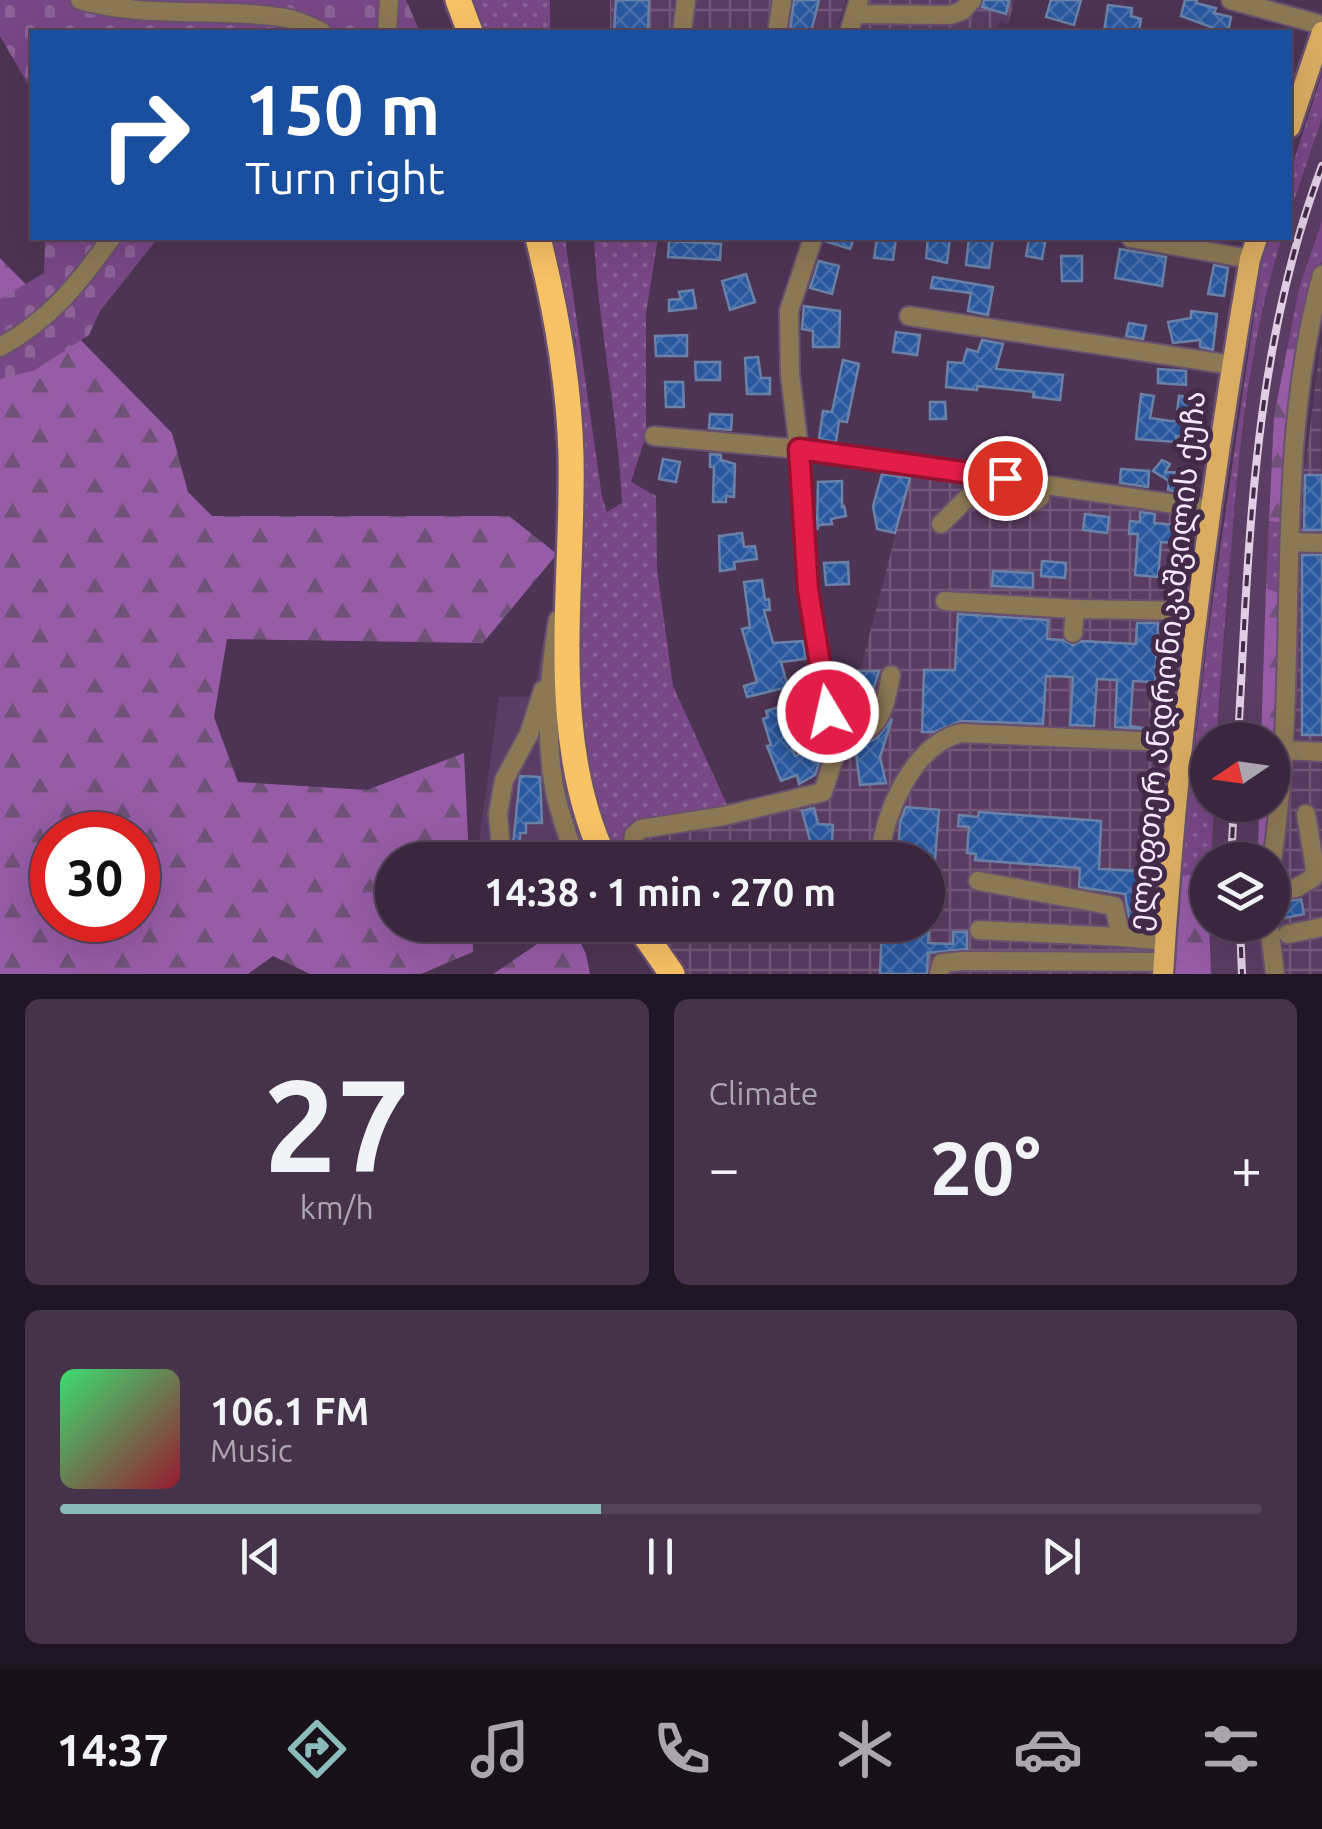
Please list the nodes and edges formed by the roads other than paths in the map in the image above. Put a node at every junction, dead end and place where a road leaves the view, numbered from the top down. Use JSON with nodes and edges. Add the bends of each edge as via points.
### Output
{"nodes":[{"id":1,"x":80,"y":0,"type":"edge"},
{"id":2,"x":389,"y":0,"type":"edge"},
{"id":3,"x":458,"y":0,"type":"edge"},
{"id":4,"x":686,"y":0,"type":"edge"},
{"id":5,"x":782,"y":0,"type":"edge"},
{"id":6,"x":972,"y":0,"type":"edge"},
{"id":7,"x":1231,"y":0,"type":"edge"},
{"id":8,"x":854,"y":16,"type":"edge"},
{"id":9,"x":1322,"y":28,"type":"edge"},
{"id":10,"x":317,"y":30,"type":"edge"},
{"id":11,"x":387,"y":30,"type":"edge"},
{"id":12,"x":469,"y":30,"type":"edge"},
{"id":13,"x":682,"y":30,"type":"edge"},
{"id":14,"x":777,"y":30,"type":"edge"},
{"id":15,"x":1292,"y":118,"type":"edge"},
{"id":16,"x":110,"y":240,"type":"edge"},
{"id":17,"x":538,"y":240,"type":"edge"},
{"id":18,"x":811,"y":240,"type":"edge"},
{"id":19,"x":1141,"y":240,"type":"edge"},
{"id":20,"x":1256,"y":240,"type":"edge"},
{"id":21,"x":1250,"y":259,"type":"junction"},
{"id":22,"x":1322,"y":275,"type":"edge"},
{"id":23,"x":909,"y":316,"type":"dead end"},
{"id":24,"x":1316,"y":332,"type":"edge"},
{"id":25,"x":0,"y":347,"type":"edge"},
{"id":26,"x":1232,"y":365,"type":"junction"},
{"id":27,"x":1313,"y":376,"type":"edge"},
{"id":28,"x":654,"y":436,"type":"dead end"},
{"id":29,"x":799,"y":449,"type":"junction"},
{"id":30,"x":1044,"y":484,"type":"junction"},
{"id":31,"x":1209,"y":509,"type":"junction"},
{"id":32,"x":942,"y":524,"type":"dead end"},
{"id":33,"x":571,"y":525,"type":"junction"},
{"id":34,"x":1290,"y":542,"type":"junction"},
{"id":35,"x":1322,"y":543,"type":"edge"},
{"id":36,"x":945,"y":601,"type":"dead end"},
{"id":37,"x":1075,"y":609,"type":"junction"},
{"id":38,"x":1197,"y":611,"type":"junction"},
{"id":39,"x":1073,"y":633,"type":"dead end"},
{"id":40,"x":551,"y":664,"type":"junction"},
{"id":41,"x":891,"y":675,"type":"dead end"},
{"id":42,"x":1285,"y":722,"type":"edge"},
{"id":43,"x":836,"y":742,"type":"junction"},
{"id":44,"x":1182,"y":743,"type":"junction"},
{"id":45,"x":1290,"y":750,"type":"edge"},
{"id":46,"x":1322,"y":752,"type":"edge"},
{"id":47,"x":1306,"y":814,"type":"dead end"},
{"id":48,"x":500,"y":842,"type":"edge"},
{"id":49,"x":570,"y":842,"type":"edge"},
{"id":50,"x":598,"y":842,"type":"edge"},
{"id":51,"x":633,"y":842,"type":"edge"},
{"id":52,"x":881,"y":842,"type":"edge"},
{"id":53,"x":978,"y":881,"type":"dead end"},
{"id":54,"x":1290,"y":889,"type":"edge"},
{"id":55,"x":1322,"y":927,"type":"edge"},
{"id":56,"x":979,"y":930,"type":"dead end"},
{"id":57,"x":1290,"y":934,"type":"edge"},
{"id":58,"x":1121,"y":936,"type":"junction"},
{"id":59,"x":650,"y":942,"type":"edge"},
{"id":60,"x":1271,"y":942,"type":"edge"},
{"id":61,"x":1164,"y":959,"type":"edge"},
{"id":62,"x":1121,"y":968,"type":"edge"},
{"id":63,"x":672,"y":974,"type":"edge"},
{"id":64,"x":939,"y":974,"type":"edge"},
{"id":65,"x":1275,"y":974,"type":"edge"}],
"edges":[{"from":1,"to":10,"type":"street","via":[[288,18]]},
{"from":2,"to":11,"type":"street"},
{"from":3,"to":12,"type":"highway"},
{"from":4,"to":13,"type":"street"},
{"from":5,"to":14,"type":"street"},
{"from":6,"to":8,"type":"street","via":[[950,15]]},
{"from":7,"to":9,"type":"street"},
{"from":9,"to":15,"type":"main road"},
{"from":16,"to":25,"type":"street","via":[[58,306]]},
{"from":17,"to":33,"type":"highway","via":[[565,376]]},
{"from":18,"to":29,"type":"street","via":[[789,311]]},
{"from":19,"to":21,"type":"street"},
{"from":20,"to":21,"type":"main road","name":"ელეფთერ ანდრონიკაშვილის ქუჩა"},
{"from":21,"to":26,"type":"main road","name":"ელეფთერ ანდრონიკაშვილის ქუჩა"},
{"from":22,"to":24,"type":"street"},
{"from":23,"to":26,"type":"street"},
{"from":24,"to":27,"type":"street"},
{"from":26,"to":31,"type":"main road","name":"ელეფთერ ანდრონიკაშვილის ქუჩა"},
{"from":27,"to":34,"type":"street","via":[[1292,481]]},
{"from":28,"to":29,"type":"street"},
{"from":29,"to":30,"type":"street"},
{"from":29,"to":43,"type":"street","via":[[808,590]]},
{"from":30,"to":31,"type":"street"},
{"from":30,"to":32,"type":"street","via":[[1034,502],[967,498]]},
{"from":31,"to":38,"type":"main road","name":"ელეფთერ ანდრონიკაშვილის ქუჩა"},
{"from":33,"to":40,"type":"street"},
{"from":33,"to":50,"type":"highway","via":[[569,714]]},
{"from":34,"to":35,"type":"street"},
{"from":34,"to":42,"type":"street"},
{"from":36,"to":37,"type":"street"},
{"from":37,"to":38,"type":"street"},
{"from":37,"to":39,"type":"street"},
{"from":38,"to":44,"type":"main road","name":"ელეფთერ ანდრონიკაშვილის ქუჩა"},
{"from":40,"to":48,"type":"street","via":[[529,734],[504,780]]},
{"from":40,"to":49,"type":"street","via":[[555,792]]},
{"from":41,"to":43,"type":"street","via":[[876,724],[856,739]]},
{"from":43,"to":51,"type":"street","via":[[823,792],[641,829]]},
{"from":44,"to":52,"type":"street","via":[[947,736],[934,743],[896,798]]},
{"from":44,"to":61,"type":"main road","name":"ელეფთერ ანდრონიკაშვილის ქუჩა"},
{"from":45,"to":46,"type":"street"},
{"from":47,"to":54,"type":"street","via":[[1313,878]]},
{"from":53,"to":58,"type":"street","via":[[1114,906]]},
{"from":55,"to":57,"type":"street"},
{"from":56,"to":58,"type":"street"},
{"from":58,"to":61,"type":"street"},
{"from":59,"to":63,"type":"highway"},
{"from":60,"to":65,"type":"street"},
{"from":61,"to":62,"type":"street"},
{"from":62,"to":64,"type":"street","via":[[963,961],[942,963]]}]}
